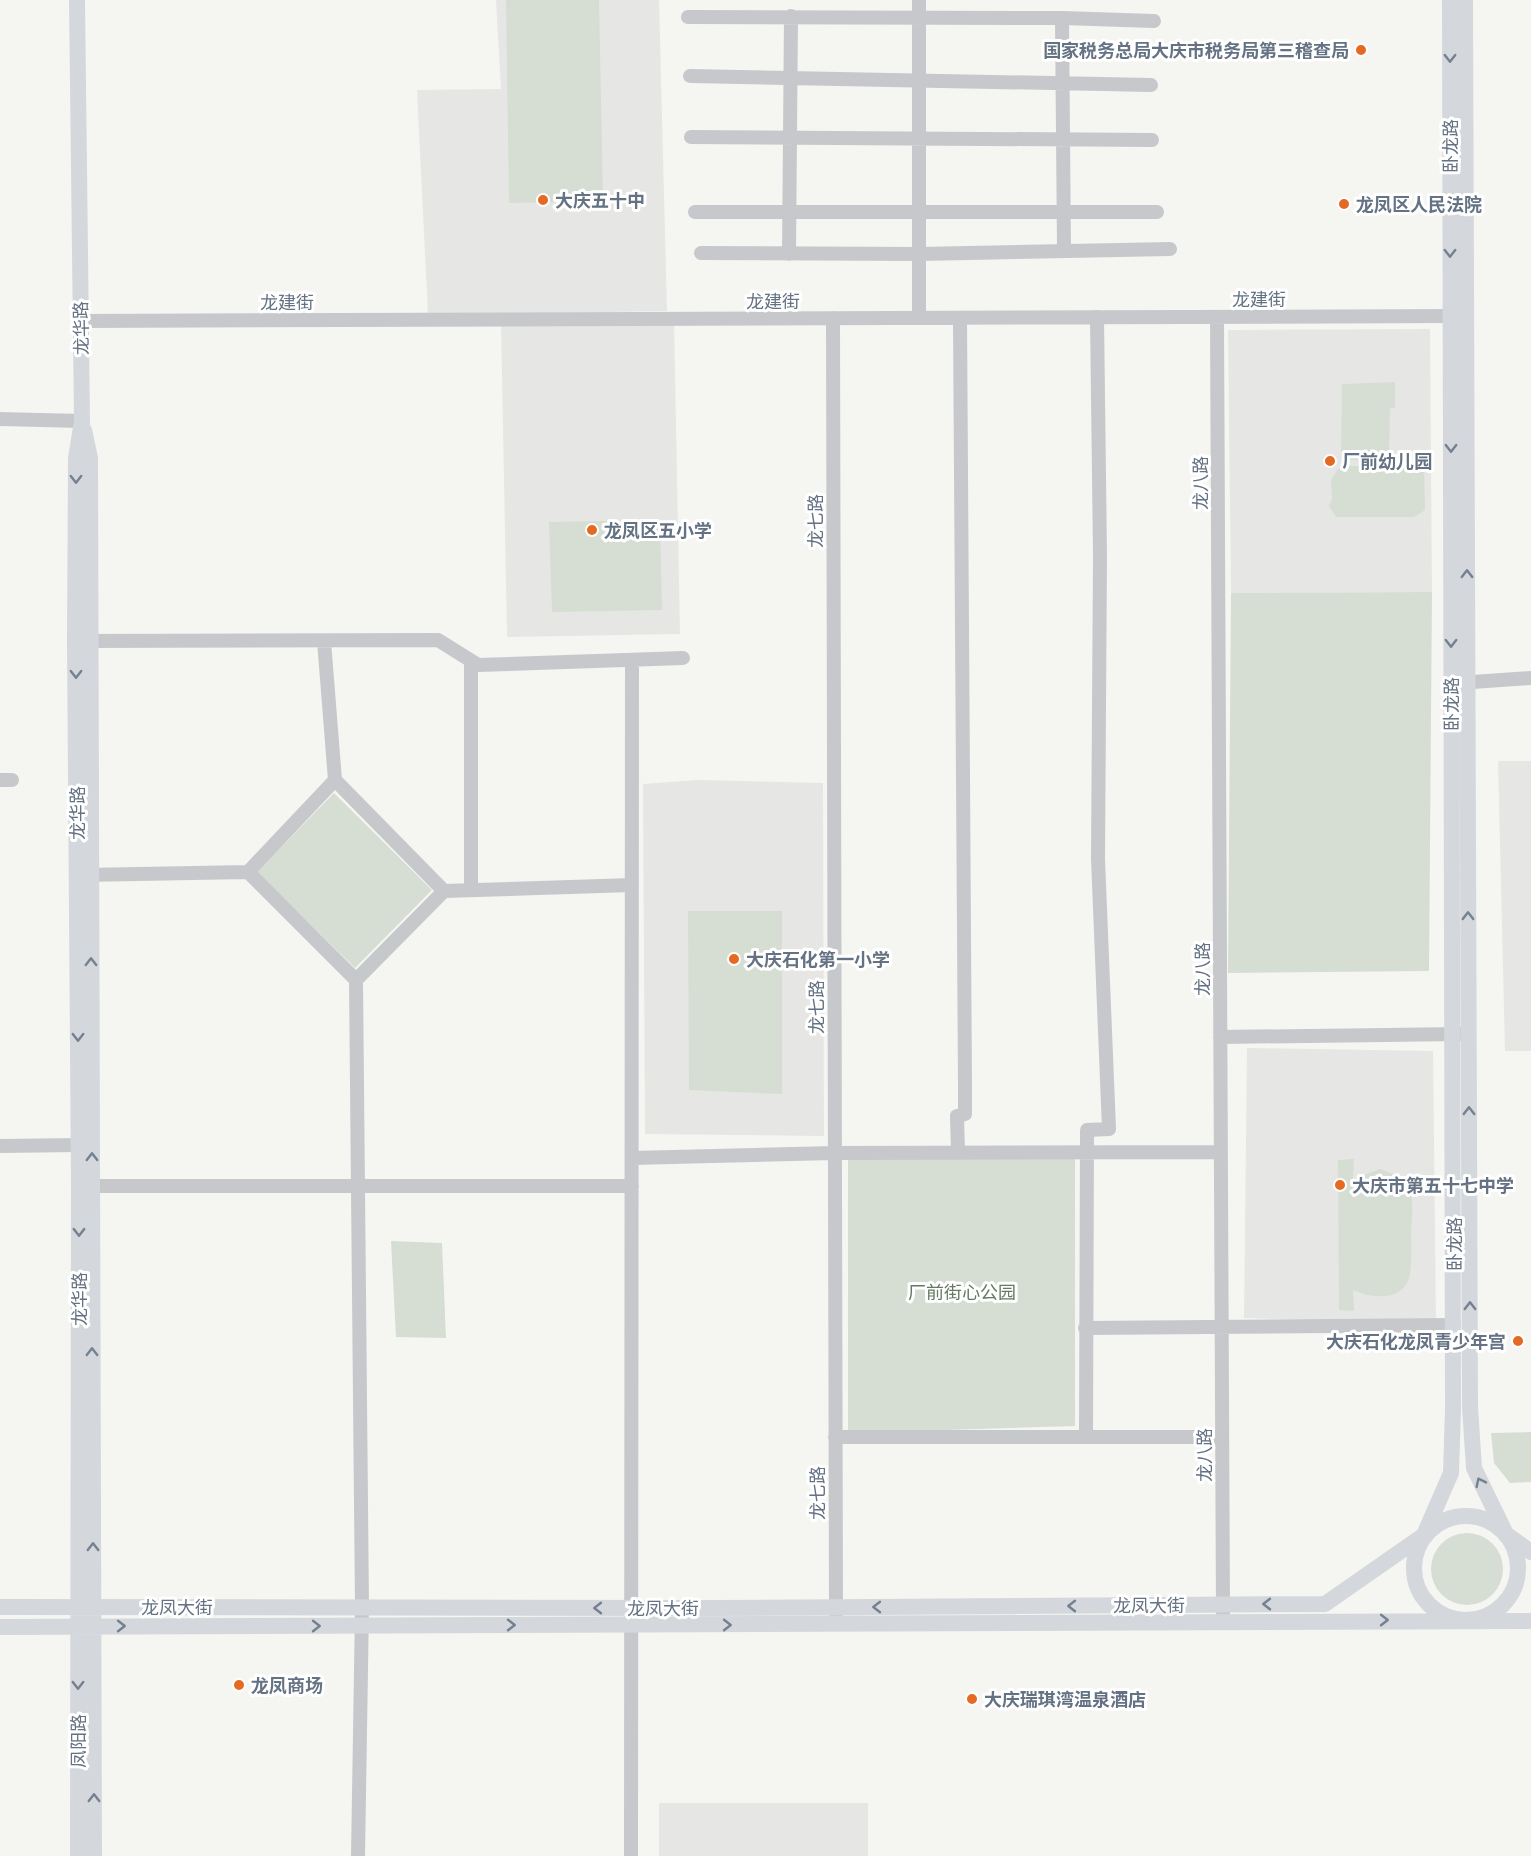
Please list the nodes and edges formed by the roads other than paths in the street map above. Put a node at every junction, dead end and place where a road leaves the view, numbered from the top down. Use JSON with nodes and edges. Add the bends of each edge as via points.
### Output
{"nodes":[{"id":1,"x":77,"y":0,"type":"edge"},
{"id":2,"x":919,"y":0,"type":"edge"},
{"id":3,"x":1450,"y":0,"type":"edge"},
{"id":4,"x":1465,"y":0,"type":"edge"},
{"id":5,"x":791,"y":16,"type":"junction"},
{"id":6,"x":688,"y":17,"type":"dead end"},
{"id":7,"x":919,"y":18,"type":"junction"},
{"id":8,"x":1062,"y":18,"type":"junction"},
{"id":9,"x":1154,"y":21,"type":"dead end"},
{"id":10,"x":690,"y":76,"type":"dead end"},
{"id":11,"x":790,"y":76,"type":"junction"},
{"id":12,"x":919,"y":81,"type":"junction"},
{"id":13,"x":1062,"y":83,"type":"junction"},
{"id":14,"x":1151,"y":85,"type":"dead end"},
{"id":15,"x":691,"y":137,"type":"dead end"},
{"id":16,"x":790,"y":138,"type":"junction"},
{"id":17,"x":1063,"y":138,"type":"junction"},
{"id":18,"x":919,"y":140,"type":"junction"},
{"id":19,"x":1152,"y":140,"type":"dead end"},
{"id":20,"x":695,"y":212,"type":"dead end"},
{"id":21,"x":789,"y":212,"type":"junction"},
{"id":22,"x":1064,"y":212,"type":"junction"},
{"id":23,"x":1157,"y":212,"type":"dead end"},
{"id":24,"x":919,"y":213,"type":"junction"},
{"id":25,"x":1170,"y":249,"type":"dead end"},
{"id":26,"x":1064,"y":251,"type":"junction"},
{"id":27,"x":701,"y":253,"type":"dead end"},
{"id":28,"x":789,"y":254,"type":"junction"},
{"id":29,"x":919,"y":254,"type":"junction"},
{"id":30,"x":1458,"y":316,"type":"junction"},
{"id":31,"x":1097,"y":317,"type":"junction"},
{"id":32,"x":1217,"y":317,"type":"junction"},
{"id":33,"x":832,"y":318,"type":"junction"},
{"id":34,"x":919,"y":318,"type":"junction"},
{"id":35,"x":960,"y":318,"type":"junction"},
{"id":36,"x":81,"y":321,"type":"junction"},
{"id":37,"x":0,"y":419,"type":"edge"},
{"id":38,"x":82,"y":421,"type":"junction"},
{"id":39,"x":83,"y":641,"type":"junction"},
{"id":40,"x":324,"y":641,"type":"junction"},
{"id":41,"x":683,"y":658,"type":"dead end"},
{"id":42,"x":632,"y":660,"type":"junction"},
{"id":43,"x":471,"y":661,"type":"junction"},
{"id":44,"x":1531,"y":678,"type":"edge"},
{"id":45,"x":1459,"y":683,"type":"junction"},
{"id":46,"x":335,"y":780,"type":"junction"},
{"id":47,"x":248,"y":872,"type":"junction"},
{"id":48,"x":84,"y":875,"type":"junction"},
{"id":49,"x":632,"y":885,"type":"junction"},
{"id":50,"x":471,"y":890,"type":"junction"},
{"id":51,"x":444,"y":891,"type":"junction"},
{"id":52,"x":356,"y":980,"type":"junction"},
{"id":53,"x":1461,"y":1034,"type":"junction"},
{"id":54,"x":1220,"y":1037,"type":"junction"},
{"id":55,"x":79,"y":1145,"type":"junction"},
{"id":56,"x":0,"y":1146,"type":"edge"},
{"id":57,"x":1088,"y":1152,"type":"junction"},
{"id":58,"x":1221,"y":1152,"type":"junction"},
{"id":59,"x":834,"y":1153,"type":"junction"},
{"id":60,"x":958,"y":1153,"type":"junction"},
{"id":61,"x":632,"y":1158,"type":"junction"},
{"id":62,"x":85,"y":1186,"type":"junction"},
{"id":63,"x":357,"y":1186,"type":"junction"},
{"id":64,"x":632,"y":1186,"type":"junction"},
{"id":65,"x":1454,"y":1325,"type":"junction"},
{"id":66,"x":1222,"y":1327,"type":"junction"},
{"id":67,"x":1085,"y":1328,"type":"junction"},
{"id":68,"x":835,"y":1437,"type":"junction"},
{"id":69,"x":1086,"y":1437,"type":"junction"},
{"id":70,"x":1222,"y":1437,"type":"junction"},
{"id":71,"x":1506,"y":1534,"type":"junction"},
{"id":72,"x":1424,"y":1535,"type":"junction"},
{"id":73,"x":1531,"y":1552,"type":"edge"},
{"id":74,"x":0,"y":1607,"type":"edge"},
{"id":75,"x":85,"y":1607,"type":"junction"},
{"id":76,"x":362,"y":1608,"type":"junction"},
{"id":77,"x":1325,"y":1612,"type":"junction"},
{"id":78,"x":1223,"y":1613,"type":"junction"},
{"id":79,"x":633,"y":1616,"type":"junction"},
{"id":80,"x":836,"y":1616,"type":"junction"},
{"id":81,"x":1466,"y":1620,"type":"junction"},
{"id":82,"x":1531,"y":1621,"type":"edge"},
{"id":83,"x":85,"y":1626,"type":"junction"},
{"id":84,"x":362,"y":1626,"type":"junction"},
{"id":85,"x":0,"y":1627,"type":"edge"},
{"id":86,"x":78,"y":1856,"type":"edge"},
{"id":87,"x":94,"y":1856,"type":"edge"},
{"id":88,"x":358,"y":1856,"type":"edge"},
{"id":89,"x":631,"y":1856,"type":"edge"}],
"edges":[{"from":1,"to":36,"type":"main road","name":"龙华路"},
{"from":2,"to":7,"type":"street"},
{"from":3,"to":30,"type":"main road","name":"卧龙路","one_way":true},
{"from":4,"to":30,"type":"main road","name":"卧龙路"},
{"from":5,"to":6,"type":"street"},
{"from":5,"to":7,"type":"street"},
{"from":5,"to":11,"type":"street"},
{"from":7,"to":8,"type":"street"},
{"from":7,"to":12,"type":"street"},
{"from":8,"to":9,"type":"street"},
{"from":8,"to":13,"type":"street"},
{"from":10,"to":11,"type":"street"},
{"from":11,"to":12,"type":"street"},
{"from":11,"to":16,"type":"street"},
{"from":12,"to":13,"type":"street"},
{"from":12,"to":18,"type":"street"},
{"from":13,"to":14,"type":"street"},
{"from":13,"to":17,"type":"street"},
{"from":15,"to":16,"type":"street"},
{"from":16,"to":18,"type":"street"},
{"from":16,"to":21,"type":"street"},
{"from":17,"to":18,"type":"street"},
{"from":17,"to":19,"type":"street"},
{"from":17,"to":22,"type":"street"},
{"from":18,"to":24,"type":"street"},
{"from":20,"to":21,"type":"street"},
{"from":21,"to":24,"type":"street"},
{"from":21,"to":28,"type":"street"},
{"from":22,"to":23,"type":"street"},
{"from":22,"to":24,"type":"street"},
{"from":22,"to":26,"type":"street"},
{"from":24,"to":29,"type":"street"},
{"from":25,"to":26,"type":"street"},
{"from":26,"to":29,"type":"street"},
{"from":27,"to":28,"type":"street"},
{"from":28,"to":29,"type":"street"},
{"from":29,"to":34,"type":"street"},
{"from":30,"to":32,"type":"street","name":"龙建街"},
{"from":30,"to":45,"type":"main road","name":"卧龙路"},
{"from":31,"to":32,"type":"street","name":"龙建街"},
{"from":31,"to":35,"type":"street","name":"龙建街"},
{"from":31,"to":57,"type":"street","via":[[1098,859],[1109,1129],[1087,1130]]},
{"from":32,"to":54,"type":"street","name":"龙八路"},
{"from":33,"to":34,"type":"street","name":"龙建街"},
{"from":33,"to":36,"type":"street","name":"龙建街"},
{"from":33,"to":59,"type":"street","name":"龙七路"},
{"from":34,"to":35,"type":"street","name":"龙建街"},
{"from":35,"to":60,"type":"street","via":[[965,1086],[964,1114],[957,1116]]},
{"from":36,"to":38,"type":"main road","name":"龙华路"},
{"from":37,"to":38,"type":"street"},
{"from":38,"to":39,"type":"main road","name":"龙华路","via":[[76,458]]},
{"from":39,"to":40,"type":"street"},
{"from":39,"to":48,"type":"main road","name":"龙华路"},
{"from":40,"to":43,"type":"street","via":[[438,640]]},
{"from":40,"to":46,"type":"street"},
{"from":41,"to":42,"type":"street"},
{"from":42,"to":43,"type":"street","via":[[478,665]]},
{"from":42,"to":49,"type":"street"},
{"from":43,"to":50,"type":"street"},
{"from":44,"to":45,"type":"street"},
{"from":45,"to":53,"type":"main road","name":"卧龙路"},
{"from":46,"to":47,"type":"street"},
{"from":46,"to":51,"type":"street"},
{"from":47,"to":48,"type":"street"},
{"from":47,"to":52,"type":"street"},
{"from":48,"to":55,"type":"main road","name":"龙华路","one_way":true},
{"from":62,"to":48,"type":"main road","one_way":true},
{"from":49,"to":50,"type":"street"},
{"from":49,"to":61,"type":"street"},
{"from":50,"to":51,"type":"street"},
{"from":51,"to":52,"type":"street"},
{"from":52,"to":63,"type":"street"},
{"from":53,"to":54,"type":"street"},
{"from":53,"to":65,"type":"main road","name":"卧龙路"},
{"from":71,"to":53,"type":"main road","name":"卧龙路","one_way":true,"via":[[1474,1468]]},
{"from":54,"to":58,"type":"street","name":"龙八路"},
{"from":55,"to":56,"type":"street"},
{"from":55,"to":62,"type":"main road","name":"龙华路"},
{"from":57,"to":58,"type":"street"},
{"from":57,"to":60,"type":"street"},
{"from":57,"to":67,"type":"street"},
{"from":58,"to":66,"type":"street","name":"龙八路"},
{"from":59,"to":60,"type":"street"},
{"from":59,"to":61,"type":"street"},
{"from":59,"to":68,"type":"street","name":"龙七路"},
{"from":61,"to":64,"type":"street"},
{"from":62,"to":63,"type":"street"},
{"from":62,"to":75,"type":"main road"},
{"from":63,"to":64,"type":"street"},
{"from":63,"to":76,"type":"street"},
{"from":64,"to":79,"type":"street"},
{"from":65,"to":66,"type":"street"},
{"from":65,"to":72,"type":"main road","name":"卧龙路","via":[[1451,1473]]},
{"from":66,"to":67,"type":"street"},
{"from":66,"to":70,"type":"street","name":"龙八路"},
{"from":67,"to":69,"type":"street"},
{"from":68,"to":69,"type":"street"},
{"from":68,"to":80,"type":"street","name":"龙七路"},
{"from":69,"to":70,"type":"street"},
{"from":70,"to":78,"type":"street","name":"龙八路"},
{"from":71,"to":72,"type":"main road","via":[[1480,1517],[1465,1515],[1450,1517]]},
{"from":71,"to":73,"type":"main road"},
{"from":71,"to":81,"type":"main road","via":[[1518,1561],[1513,1590],[1494,1612]]},
{"from":72,"to":77,"type":"main road"},
{"from":72,"to":81,"type":"main road","via":[[1413,1566],[1422,1598],[1449,1618]]},
{"from":74,"to":75,"type":"main road","name":"龙凤大街"},
{"from":75,"to":76,"type":"main road","name":"龙凤大街"},
{"from":75,"to":83,"type":"main road"},
{"from":79,"to":76,"type":"main road","name":"龙凤大街","one_way":true},
{"from":76,"to":84,"type":"street"},
{"from":77,"to":78,"type":"main road","name":"龙凤大街"},
{"from":77,"to":81,"type":"main road","name":"龙凤大街","one_way":true},
{"from":78,"to":80,"type":"main road","name":"龙凤大街"},
{"from":79,"to":80,"type":"main road","name":"龙凤大街"},
{"from":84,"to":79,"type":"main road","name":"龙凤大街","one_way":true},
{"from":79,"to":89,"type":"street"},
{"from":81,"to":82,"type":"main road"},
{"from":83,"to":84,"type":"main road","name":"龙凤大街","one_way":true},
{"from":83,"to":85,"type":"main road","name":"龙凤大街"},
{"from":83,"to":86,"type":"main road","name":"凤阳路","one_way":true},
{"from":87,"to":83,"type":"main road","one_way":true},
{"from":84,"to":88,"type":"street"}]}
